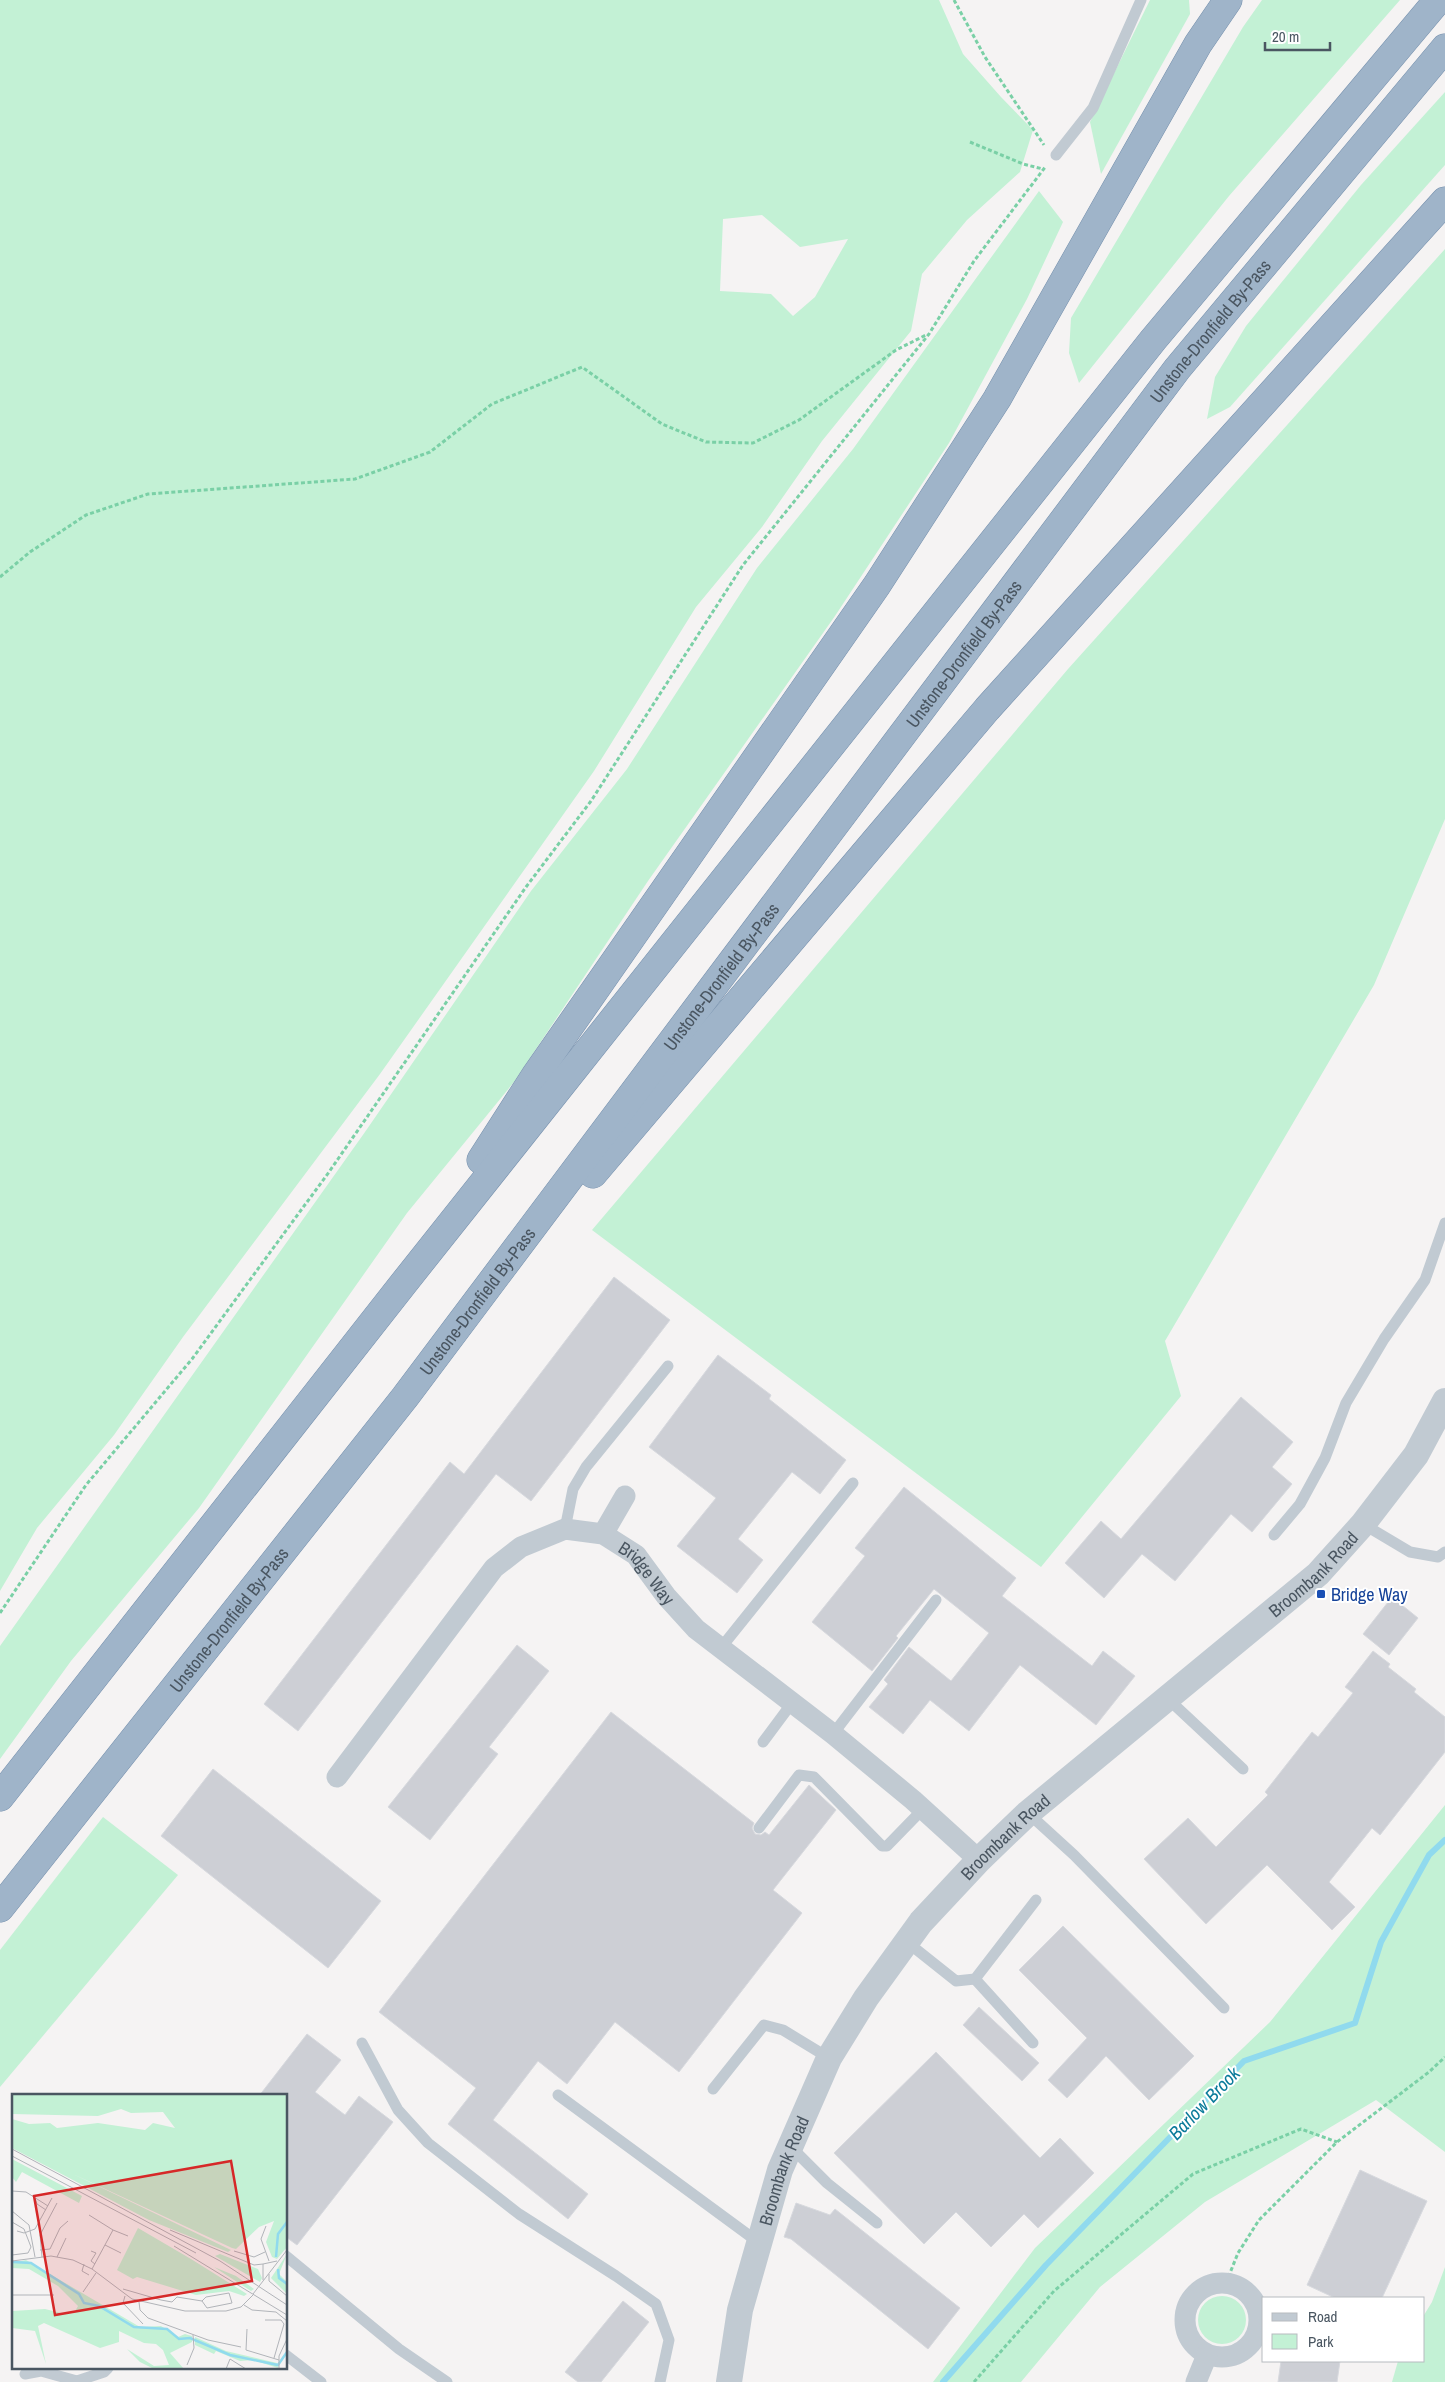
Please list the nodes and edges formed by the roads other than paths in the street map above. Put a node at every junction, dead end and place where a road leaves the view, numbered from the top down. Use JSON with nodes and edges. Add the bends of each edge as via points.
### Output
{"nodes":[{"id":1,"x":1141,"y":0,"type":"edge"},
{"id":2,"x":1228,"y":0,"type":"edge"},
{"id":3,"x":1438,"y":0,"type":"edge"},
{"id":4,"x":1445,"y":48,"type":"edge"},
{"id":5,"x":1056,"y":156,"type":"road end"},
{"id":6,"x":1445,"y":201,"type":"edge"},
{"id":7,"x":1445,"y":1223,"type":"edge"},
{"id":8,"x":402,"y":1284,"type":"junction"},
{"id":9,"x":668,"y":1366,"type":"dead end"},
{"id":10,"x":405,"y":1397,"type":"junction"},
{"id":11,"x":1445,"y":1401,"type":"edge"},
{"id":12,"x":853,"y":1483,"type":"dead end"},
{"id":13,"x":625,"y":1496,"type":"dead end"},
{"id":14,"x":1363,"y":1524,"type":"junction"},
{"id":15,"x":565,"y":1529,"type":"junction"},
{"id":16,"x":603,"y":1534,"type":"junction"},
{"id":17,"x":1274,"y":1535,"type":"dead end"},
{"id":18,"x":1445,"y":1552,"type":"edge"},
{"id":19,"x":936,"y":1600,"type":"dead end"},
{"id":20,"x":720,"y":1648,"type":"junction"},
{"id":21,"x":1167,"y":1698,"type":"junction"},
{"id":22,"x":792,"y":1703,"type":"junction"},
{"id":23,"x":833,"y":1734,"type":"junction"},
{"id":24,"x":763,"y":1742,"type":"dead end"},
{"id":25,"x":1243,"y":1769,"type":"dead end"},
{"id":26,"x":337,"y":1777,"type":"dead end"},
{"id":27,"x":0,"y":1797,"type":"edge"},
{"id":28,"x":923,"y":1809,"type":"junction"},
{"id":29,"x":1028,"y":1813,"type":"junction"},
{"id":30,"x":759,"y":1828,"type":"dead end"},
{"id":31,"x":979,"y":1860,"type":"junction"},
{"id":32,"x":1036,"y":1900,"type":"dead end"},
{"id":33,"x":0,"y":1908,"type":"edge"},
{"id":34,"x":907,"y":1942,"type":"junction"},
{"id":35,"x":975,"y":1979,"type":"junction"},
{"id":36,"x":1224,"y":2008,"type":"dead end"},
{"id":37,"x":362,"y":2043,"type":"dead end"},
{"id":38,"x":1034,"y":2043,"type":"dead end"},
{"id":39,"x":829,"y":2058,"type":"junction"},
{"id":40,"x":713,"y":2089,"type":"dead end"},
{"id":41,"x":558,"y":2094,"type":"dead end"},
{"id":42,"x":790,"y":2146,"type":"junction"},
{"id":43,"x":877,"y":2223,"type":"dead end"},
{"id":44,"x":758,"y":2242,"type":"junction"},
{"id":45,"x":288,"y":2258,"type":"edge"},
{"id":46,"x":1207,"y":2355,"type":"junction"},
{"id":47,"x":288,"y":2357,"type":"edge"},
{"id":48,"x":106,"y":2370,"type":"edge"},
{"id":49,"x":23,"y":2375,"type":"edge"},
{"id":50,"x":321,"y":2382,"type":"edge"},
{"id":51,"x":447,"y":2382,"type":"edge"},
{"id":52,"x":660,"y":2382,"type":"edge"},
{"id":53,"x":729,"y":2382,"type":"edge"},
{"id":54,"x":1196,"y":2382,"type":"edge"}],
"edges":[{"from":1,"to":5,"type":"lane","via":[[1093,108]]},
{"from":2,"to":8,"type":"highway","via":[[1198,44],[997,399],[877,585],[535,1076]]},
{"from":3,"to":8,"type":"highway","name":"Unstone-Dronfield By-Pass","via":[[1152,340]]},
{"from":4,"to":10,"type":"highway","name":"Unstone-Dronfield By-Pass","via":[[1177,369]]},
{"from":6,"to":10,"type":"highway","via":[[987,709]]},
{"from":7,"to":17,"type":"lane","via":[[1425,1280],[1384,1339],[1346,1403],[1325,1458],[1300,1504]]},
{"from":8,"to":27,"type":"highway","name":"Unstone-Dronfield By-Pass"},
{"from":9,"to":15,"type":"lane","via":[[586,1467],[573,1489]]},
{"from":10,"to":33,"type":"highway","name":"Unstone-Dronfield By-Pass"},
{"from":11,"to":14,"type":"street","name":"Broombank Road","via":[[1416,1455]]},
{"from":12,"to":20,"type":"lane"},
{"from":13,"to":16,"type":"street"},
{"from":14,"to":18,"type":"lane","via":[[1410,1552],[1438,1557]]},
{"from":14,"to":21,"type":"street","name":"Broombank Road","via":[[1318,1574]]},
{"from":15,"to":16,"type":"street","name":"Bridge Way"},
{"from":15,"to":26,"type":"street","name":"Bridge Way","via":[[521,1547],[494,1568]]},
{"from":16,"to":20,"type":"street","name":"Bridge Way","via":[[636,1555],[666,1596],[696,1629]]},
{"from":19,"to":23,"type":"lane"},
{"from":20,"to":22,"type":"street","name":"Bridge Way"},
{"from":21,"to":25,"type":"lane"},
{"from":21,"to":29,"type":"street","name":"Broombank Road"},
{"from":22,"to":23,"type":"street","name":"Bridge Way"},
{"from":22,"to":24,"type":"lane"},
{"from":23,"to":28,"type":"street","name":"Bridge Way"},
{"from":28,"to":30,"type":"lane","via":[[887,1846],[882,1846],[814,1777],[798,1775]]},
{"from":28,"to":31,"type":"street","name":"Bridge Way"},
{"from":29,"to":31,"type":"street","name":"Broombank Road"},
{"from":29,"to":36,"type":"lane","via":[[1074,1855]]},
{"from":31,"to":34,"type":"street","name":"Broombank Road","via":[[921,1922]]},
{"from":32,"to":35,"type":"lane"},
{"from":34,"to":35,"type":"lane","via":[[956,1982]]},
{"from":34,"to":39,"type":"street","name":"Broombank Road","via":[[866,1998]]},
{"from":35,"to":38,"type":"lane"},
{"from":37,"to":52,"type":"lane","via":[[398,2110],[428,2143],[519,2214],[656,2304],[668,2340]]},
{"from":39,"to":40,"type":"lane","via":[[784,2030],[764,2025]]},
{"from":39,"to":42,"type":"street","name":"Broombank Road"},
{"from":41,"to":44,"type":"lane"},
{"from":42,"to":43,"type":"lane","via":[[827,2183]]},
{"from":42,"to":44,"type":"street","name":"Broombank Road"},
{"from":44,"to":53,"type":"street","name":"Broombank Road","via":[[740,2310]]},
{"from":45,"to":51,"type":"lane","via":[[400,2349]]},
{"from":46,"to":46,"type":"street","via":[[1232,2357],[1244,2351],[1258,2330],[1256,2305],[1239,2286],[1214,2283],[1194,2295],[1187,2305],[1185,2328],[1189,2340]]},
{"from":46,"to":54,"type":"street"},
{"from":47,"to":50,"type":"lane"},
{"from":48,"to":49,"type":"lane","via":[[77,2381],[41,2371]]}]}
